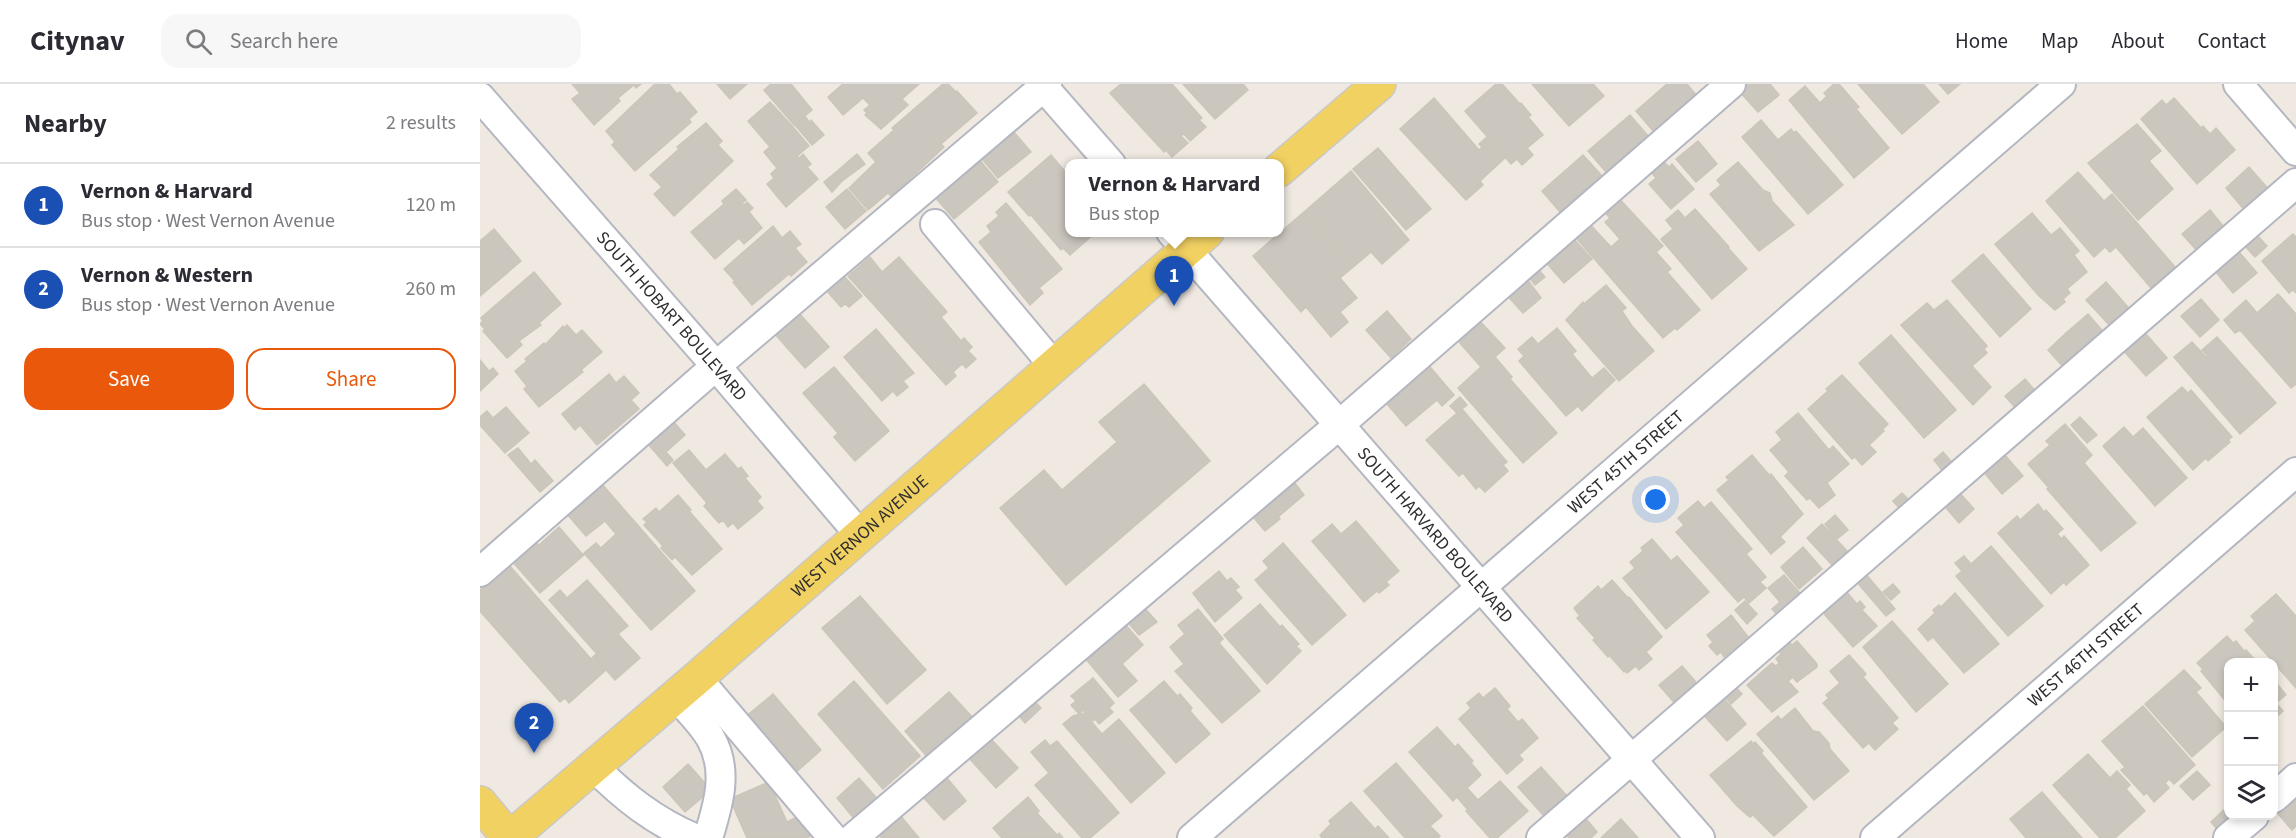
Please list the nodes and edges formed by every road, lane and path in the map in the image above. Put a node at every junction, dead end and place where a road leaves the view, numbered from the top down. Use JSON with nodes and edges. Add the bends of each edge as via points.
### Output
{"nodes":[{"id":1,"x":1379,"y":84,"type":"edge"},
{"id":2,"x":1731,"y":84,"type":"edge"},
{"id":3,"x":2061,"y":84,"type":"edge"},
{"id":4,"x":2238,"y":84,"type":"edge"},
{"id":5,"x":1044,"y":85,"type":"edge"},
{"id":6,"x":480,"y":97,"type":"edge"},
{"id":7,"x":2296,"y":151,"type":"edge"},
{"id":8,"x":1106,"y":159,"type":"edge"},
{"id":9,"x":1284,"y":166,"type":"edge"},
{"id":10,"x":2296,"y":183,"type":"edge"},
{"id":11,"x":935,"y":224,"type":"dead end"},
{"id":12,"x":1188,"y":238,"type":"edge"},
{"id":13,"x":716,"y":366,"type":"junction"},
{"id":14,"x":1054,"y":366,"type":"junction"},
{"id":15,"x":1339,"y":425,"type":"junction"},
{"id":16,"x":2296,"y":472,"type":"edge"},
{"id":17,"x":860,"y":535,"type":"junction"},
{"id":18,"x":480,"y":572,"type":"edge"},
{"id":19,"x":1481,"y":587,"type":"junction"},
{"id":20,"x":687,"y":687,"type":"junction"},
{"id":21,"x":1632,"y":760,"type":"junction"},
{"id":22,"x":594,"y":767,"type":"junction"},
{"id":23,"x":2296,"y":778,"type":"edge"},
{"id":24,"x":2278,"y":794,"type":"edge"},
{"id":25,"x":480,"y":803,"type":"edge"},
{"id":26,"x":2249,"y":820,"type":"edge"},
{"id":27,"x":679,"y":835,"type":"edge"},
{"id":28,"x":510,"y":838,"type":"edge"},
{"id":29,"x":708,"y":838,"type":"edge"},
{"id":30,"x":833,"y":838,"type":"edge"},
{"id":31,"x":852,"y":838,"type":"edge"},
{"id":32,"x":1192,"y":838,"type":"edge"},
{"id":33,"x":1541,"y":838,"type":"edge"},
{"id":34,"x":1700,"y":838,"type":"edge"},
{"id":35,"x":1875,"y":838,"type":"edge"},
{"id":36,"x":2228,"y":838,"type":"edge"}],
"edges":[{"from":1,"to":9,"type":"main road"},
{"from":2,"to":15,"type":"street"},
{"from":3,"to":19,"type":"street","name":"WEST 45TH STREET"},
{"from":4,"to":7,"type":"street"},
{"from":5,"to":8,"type":"street"},
{"from":5,"to":13,"type":"street"},
{"from":6,"to":13,"type":"street","name":"SOUTH HOBART BOULEVARD"},
{"from":10,"to":21,"type":"street"},
{"from":11,"to":14,"type":"street"},
{"from":12,"to":14,"type":"main road","name":"WEST VERNON AVENUE"},
{"from":12,"to":15,"type":"street","name":"SOUTH HARVARD BOULEVARD"},
{"from":13,"to":17,"type":"street","name":"SOUTH HOBART BOULEVARD"},
{"from":13,"to":18,"type":"street"},
{"from":14,"to":17,"type":"main road","name":"WEST VERNON AVENUE"},
{"from":15,"to":19,"type":"street","name":"SOUTH HARVARD BOULEVARD"},
{"from":15,"to":31,"type":"street"},
{"from":16,"to":35,"type":"street","name":"WEST 46TH STREET"},
{"from":17,"to":20,"type":"main road","name":"WEST VERNON AVENUE"},
{"from":19,"to":21,"type":"street","name":"SOUTH HARVARD BOULEVARD"},
{"from":19,"to":32,"type":"street","name":"WEST 45TH STREET"},
{"from":20,"to":22,"type":"main road","name":"WEST VERNON AVENUE"},
{"from":20,"to":29,"type":"street","via":[[720,769],[720,796]]},
{"from":20,"to":30,"type":"street"},
{"from":21,"to":33,"type":"street"},
{"from":21,"to":34,"type":"street","name":"SOUTH HARVARD BOULEVARD"},
{"from":22,"to":27,"type":"street","via":[[621,795]]},
{"from":22,"to":28,"type":"main road","name":"WEST VERNON AVENUE"},
{"from":23,"to":24,"type":"street"},
{"from":25,"to":28,"type":"main road"},
{"from":26,"to":36,"type":"street"}]}
